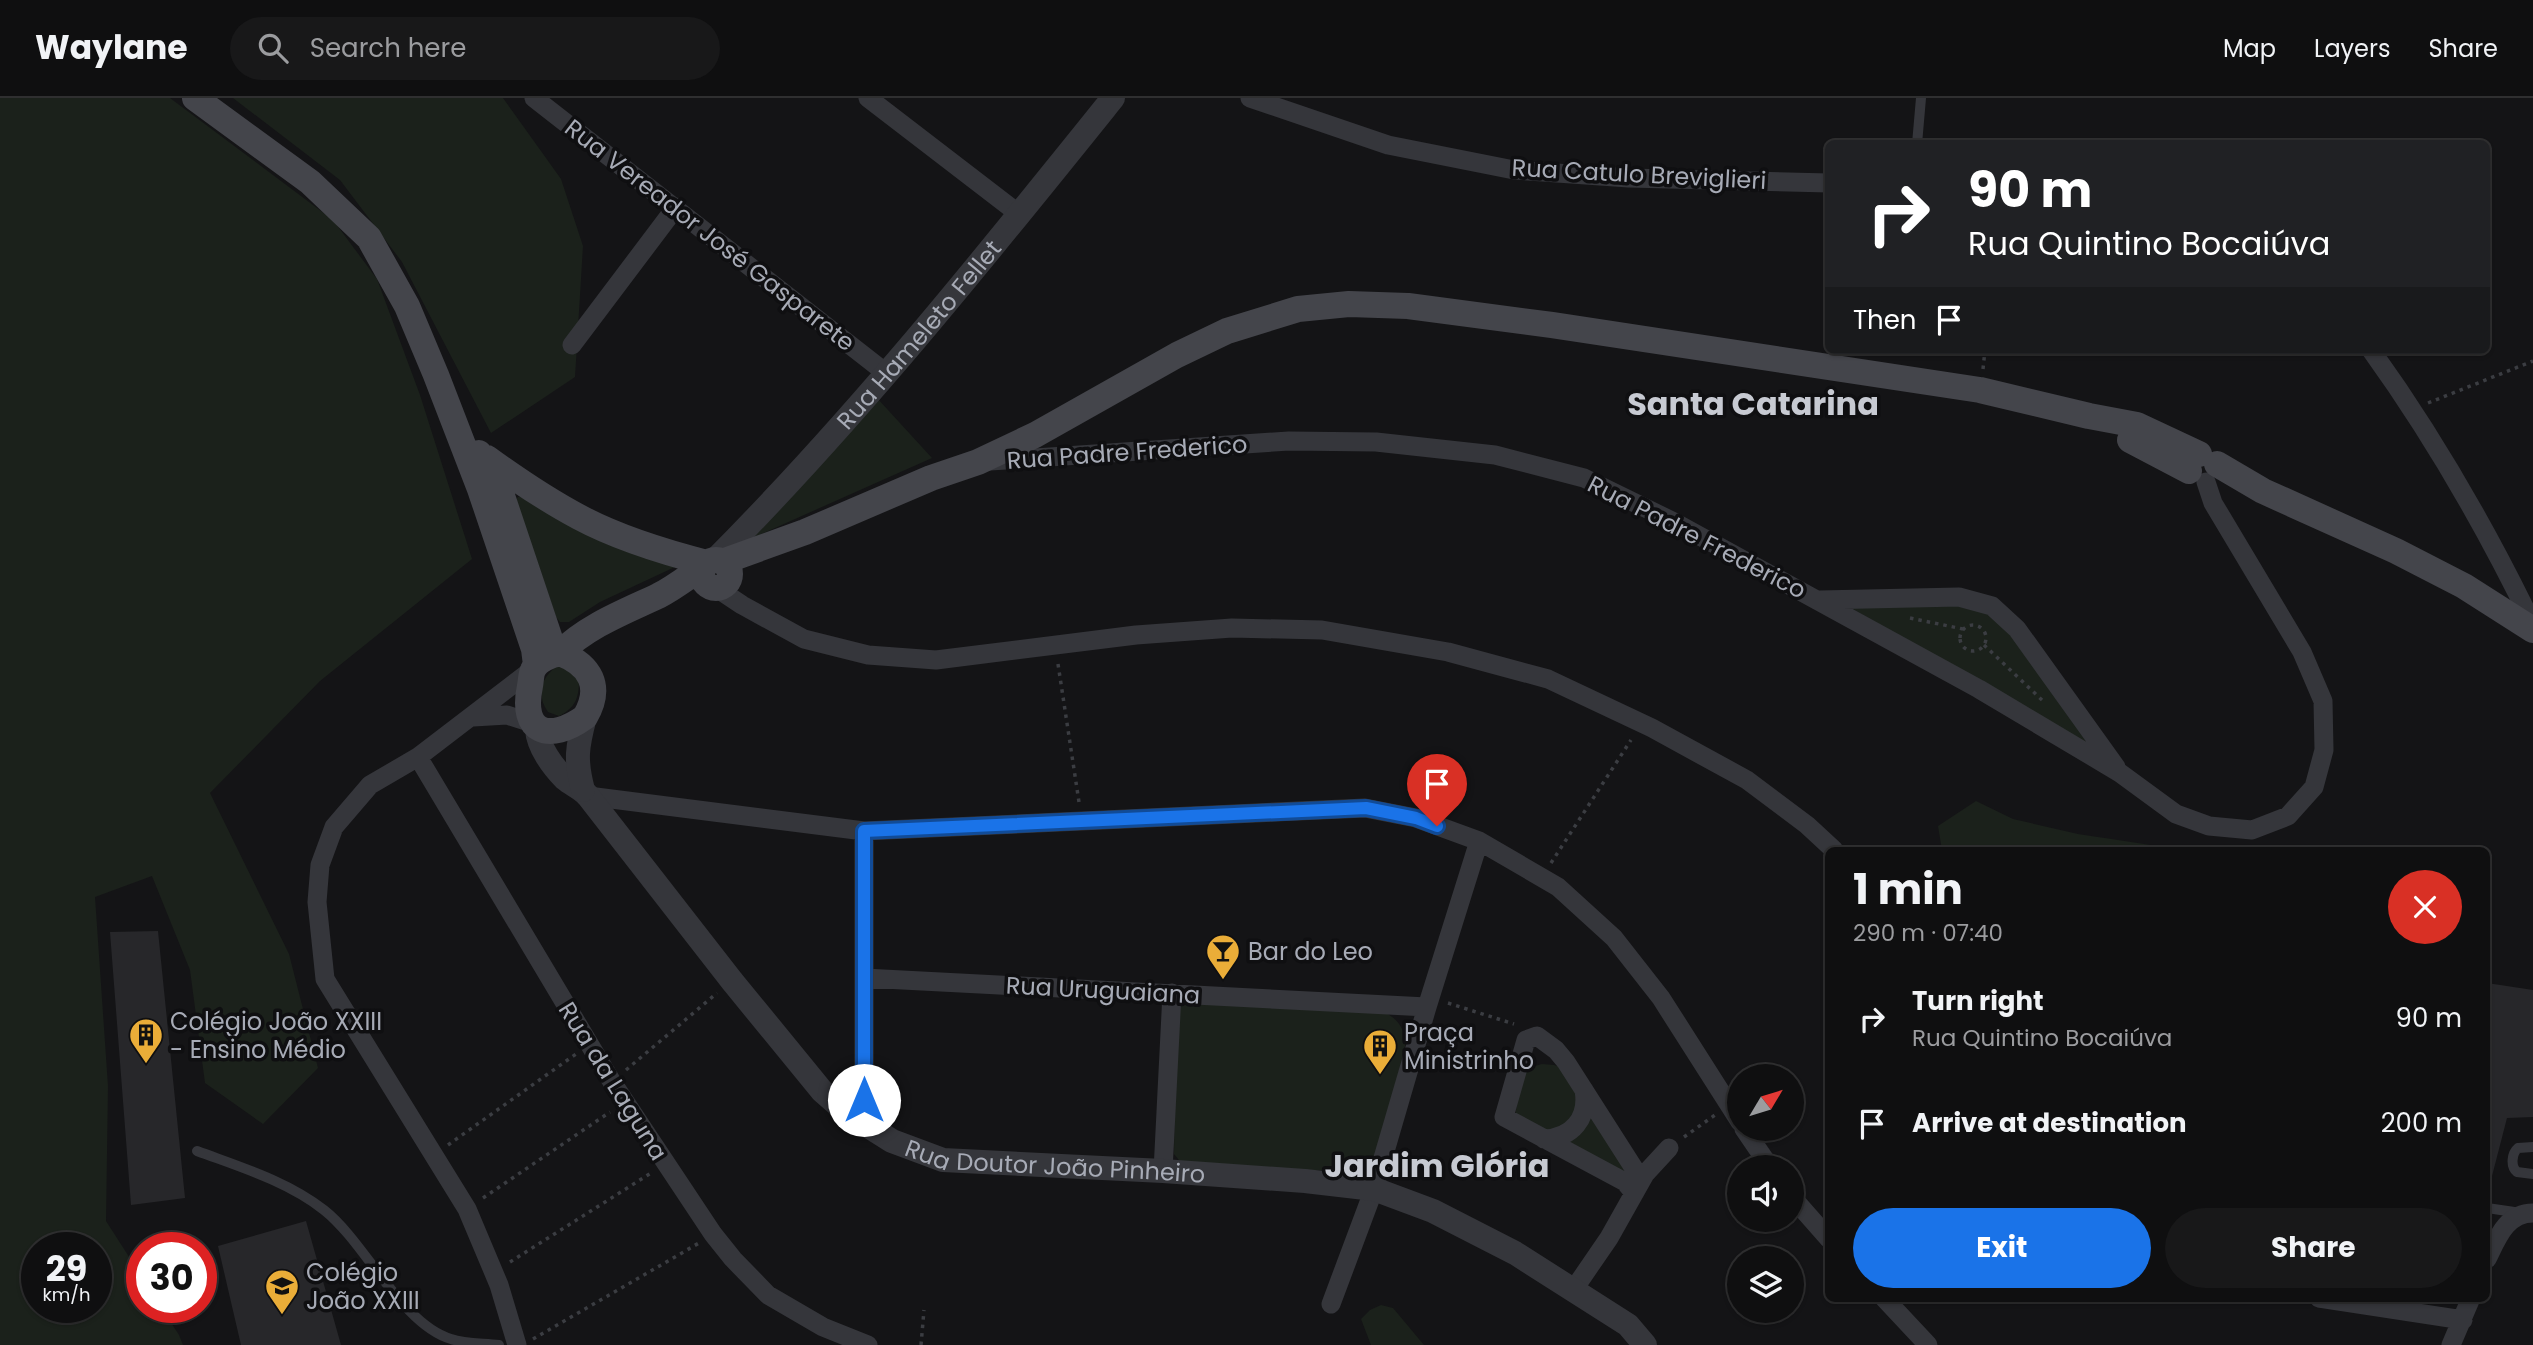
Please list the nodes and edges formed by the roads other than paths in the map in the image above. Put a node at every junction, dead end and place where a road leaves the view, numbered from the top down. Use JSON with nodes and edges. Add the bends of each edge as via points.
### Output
{"nodes":[{"id":1,"x":195,"y":98,"type":"edge"},
{"id":2,"x":534,"y":98,"type":"edge"},
{"id":3,"x":868,"y":98,"type":"edge"},
{"id":4,"x":1113,"y":98,"type":"edge"},
{"id":5,"x":1250,"y":98,"type":"edge"},
{"id":6,"x":1921,"y":98,"type":"edge"},
{"id":7,"x":1917,"y":140,"type":"edge"},
{"id":8,"x":1825,"y":183,"type":"edge"},
{"id":9,"x":676,"y":207,"type":"junction"},
{"id":10,"x":1020,"y":214,"type":"junction"},
{"id":11,"x":572,"y":345,"type":"dead end"},
{"id":12,"x":2374,"y":354,"type":"edge"},
{"id":13,"x":886,"y":373,"type":"junction"},
{"id":14,"x":447,"y":402,"type":"junction"},
{"id":15,"x":479,"y":453,"type":"junction"},
{"id":16,"x":978,"y":461,"type":"junction"},
{"id":17,"x":2204,"y":470,"type":"junction"},
{"id":18,"x":715,"y":572,"type":"junction"},
{"id":19,"x":1819,"y":600,"type":"junction"},
{"id":20,"x":613,"y":617,"type":"junction"},
{"id":21,"x":2533,"y":628,"type":"edge"},
{"id":22,"x":546,"y":660,"type":"junction"},
{"id":23,"x":585,"y":667,"type":"junction"},
{"id":24,"x":473,"y":717,"type":"junction"},
{"id":25,"x":585,"y":717,"type":"junction"},
{"id":26,"x":535,"y":727,"type":"junction"},
{"id":27,"x":418,"y":758,"type":"junction"},
{"id":28,"x":2120,"y":773,"type":"junction"},
{"id":29,"x":586,"y":793,"type":"junction"},
{"id":30,"x":864,"y":831,"type":"junction"},
{"id":31,"x":1479,"y":841,"type":"junction"},
{"id":32,"x":1832,"y":847,"type":"edge"},
{"id":33,"x":864,"y":978,"type":"junction"},
{"id":34,"x":1172,"y":993,"type":"junction"},
{"id":35,"x":1428,"y":1002,"type":"junction"},
{"id":36,"x":1584,"y":1090,"type":"junction"},
{"id":37,"x":1727,"y":1104,"type":"edge"},
{"id":38,"x":864,"y":1125,"type":"junction"},
{"id":39,"x":1544,"y":1139,"type":"junction"},
{"id":40,"x":2533,"y":1147,"type":"edge"},
{"id":41,"x":1669,"y":1148,"type":"road end"},
{"id":42,"x":197,"y":1151,"type":"dead end"},
{"id":43,"x":1163,"y":1171,"type":"junction"},
{"id":44,"x":2533,"y":1174,"type":"edge"},
{"id":45,"x":1374,"y":1189,"type":"junction"},
{"id":46,"x":1637,"y":1189,"type":"junction"},
{"id":47,"x":2490,"y":1208,"type":"edge"},
{"id":48,"x":1804,"y":1211,"type":"edge"},
{"id":49,"x":2529,"y":1213,"type":"edge"},
{"id":50,"x":1825,"y":1234,"type":"edge"},
{"id":51,"x":2490,"y":1253,"type":"edge"},
{"id":52,"x":1574,"y":1289,"type":"junction"},
{"id":53,"x":1888,"y":1302,"type":"edge"},
{"id":54,"x":2345,"y":1302,"type":"edge"},
{"id":55,"x":2470,"y":1302,"type":"edge"},
{"id":56,"x":1331,"y":1304,"type":"dead end"},
{"id":57,"x":2463,"y":1320,"type":"junction"},
{"id":58,"x":446,"y":1342,"type":"edge"},
{"id":59,"x":499,"y":1345,"type":"edge"},
{"id":60,"x":519,"y":1345,"type":"edge"},
{"id":61,"x":868,"y":1345,"type":"edge"},
{"id":62,"x":1645,"y":1345,"type":"edge"},
{"id":63,"x":1928,"y":1345,"type":"edge"},
{"id":64,"x":2451,"y":1345,"type":"edge"}],
"edges":[{"from":1,"to":14,"type":"main road","via":[[310,182],[369,238],[407,306]]},
{"from":2,"to":9,"type":"street","name":"Rua Vereador José Gasparete"},
{"from":3,"to":10,"type":"street"},
{"from":4,"to":10,"type":"street","name":"Rua Hameleto Fellet"},
{"from":5,"to":8,"type":"street","name":"Rua Catulo Breviglieri","via":[[1388,145],[1514,170]]},
{"from":6,"to":7,"type":"lane"},
{"from":9,"to":11,"type":"street"},
{"from":9,"to":13,"type":"street","name":"Rua Vereador José Gasparete"},
{"from":10,"to":13,"type":"street","name":"Rua Hameleto Fellet"},
{"from":12,"to":21,"type":"street","via":[[2413,410],[2508,573]]},
{"from":13,"to":18,"type":"street","name":"Rua Hameleto Fellet","via":[[755,519]]},
{"from":14,"to":15,"type":"main road"},
{"from":14,"to":22,"type":"main road","via":[[534,649]]},
{"from":15,"to":18,"type":"main road","via":[[577,517]]},
{"from":15,"to":22,"type":"main road","via":[[499,486]]},
{"from":16,"to":17,"type":"main road","via":[[1227,331],[1298,309],[1349,304],[1408,306],[1552,325],[1980,390],[2089,416]]},
{"from":16,"to":18,"type":"main road","via":[[775,542]]},
{"from":16,"to":19,"type":"street","name":"Rua Padre Frederico","via":[[1290,441],[1376,442],[1495,455],[1584,478]]},
{"from":17,"to":21,"type":"main road","via":[[2263,491],[2408,557]]},
{"from":17,"to":28,"type":"street","via":[[2219,514],[2302,652],[2323,701],[2324,750],[2314,787],[2288,816],[2252,830],[2209,826],[2176,814]]},
{"from":18,"to":20,"type":"main road"},
{"from":18,"to":32,"type":"street","via":[[742,605],[804,639],[868,655],[936,660],[1232,628],[1322,630],[1448,652],[1548,679],[1642,724],[1747,780]]},
{"from":19,"to":28,"type":"street","name":"Rua Padre Frederico"},
{"from":19,"to":28,"type":"street","via":[[1959,597],[1992,606],[2017,629]]},
{"from":20,"to":22,"type":"main road"},
{"from":20,"to":23,"type":"main road"},
{"from":22,"to":23,"type":"main road","via":[[575,659]]},
{"from":22,"to":24,"type":"street"},
{"from":22,"to":26,"type":"main road","via":[[528,705]]},
{"from":23,"to":25,"type":"main road","via":[[592,684]]},
{"from":24,"to":26,"type":"street","via":[[507,715]]},
{"from":24,"to":27,"type":"street"},
{"from":25,"to":26,"type":"main road","via":[[562,730],[548,732]]},
{"from":25,"to":29,"type":"street","name":"Rua Doutor João Pinheiro","via":[[577,766]]},
{"from":26,"to":29,"type":"street","name":"Rua Doutor João Pinheiro","via":[[545,752],[566,779]]},
{"from":27,"to":60,"type":"street","via":[[370,785],[334,827],[320,865],[317,902],[325,979],[467,1209]]},
{"from":27,"to":61,"type":"street","name":"Rua da Laguna","via":[[612,1082],[713,1234],[768,1295],[823,1327]]},
{"from":29,"to":30,"type":"street"},
{"from":29,"to":38,"type":"street","name":"Rua Doutor João Pinheiro","via":[[822,1091]]},
{"from":30,"to":31,"type":"street","via":[[1366,808],[1416,818]]},
{"from":30,"to":33,"type":"street"},
{"from":31,"to":35,"type":"street"},
{"from":31,"to":37,"type":"street","via":[[1558,887],[1614,938],[1661,998]]},
{"from":33,"to":34,"type":"street","name":"Rua Uruguaiana"},
{"from":33,"to":38,"type":"street"},
{"from":34,"to":35,"type":"street","name":"Rua Uruguaiana"},
{"from":34,"to":43,"type":"street"},
{"from":35,"to":45,"type":"street"},
{"from":36,"to":39,"type":"street","via":[[1586,1109],[1574,1129]]},
{"from":36,"to":39,"type":"street","via":[[1556,1050],[1536,1038],[1525,1040],[1504,1117]]},
{"from":36,"to":46,"type":"street","via":[[1635,1170]]},
{"from":38,"to":43,"type":"street","name":"Rua Doutor João Pinheiro","via":[[943,1160]]},
{"from":39,"to":46,"type":"street"},
{"from":40,"to":44,"type":"lane","via":[[2518,1147],[2513,1164],[2517,1172]]},
{"from":41,"to":46,"type":"street","via":[[1647,1170]]},
{"from":42,"to":58,"type":"lane","via":[[275,1180],[324,1210],[416,1320]]},
{"from":43,"to":45,"type":"street","name":"Rua Doutor João Pinheiro"},
{"from":45,"to":52,"type":"street","name":"Rua Doutor João Pinheiro","via":[[1433,1211]]},
{"from":45,"to":56,"type":"street"},
{"from":46,"to":52,"type":"street"},
{"from":47,"to":49,"type":"lane"},
{"from":48,"to":50,"type":"street"},
{"from":49,"to":51,"type":"street","via":[[2505,1224]]},
{"from":52,"to":62,"type":"street","name":"Rua Doutor João Pinheiro","via":[[1628,1325]]},
{"from":53,"to":63,"type":"street"},
{"from":54,"to":57,"type":"street"},
{"from":55,"to":57,"type":"street"},
{"from":57,"to":64,"type":"street"},
{"from":58,"to":59,"type":"lane"}]}
